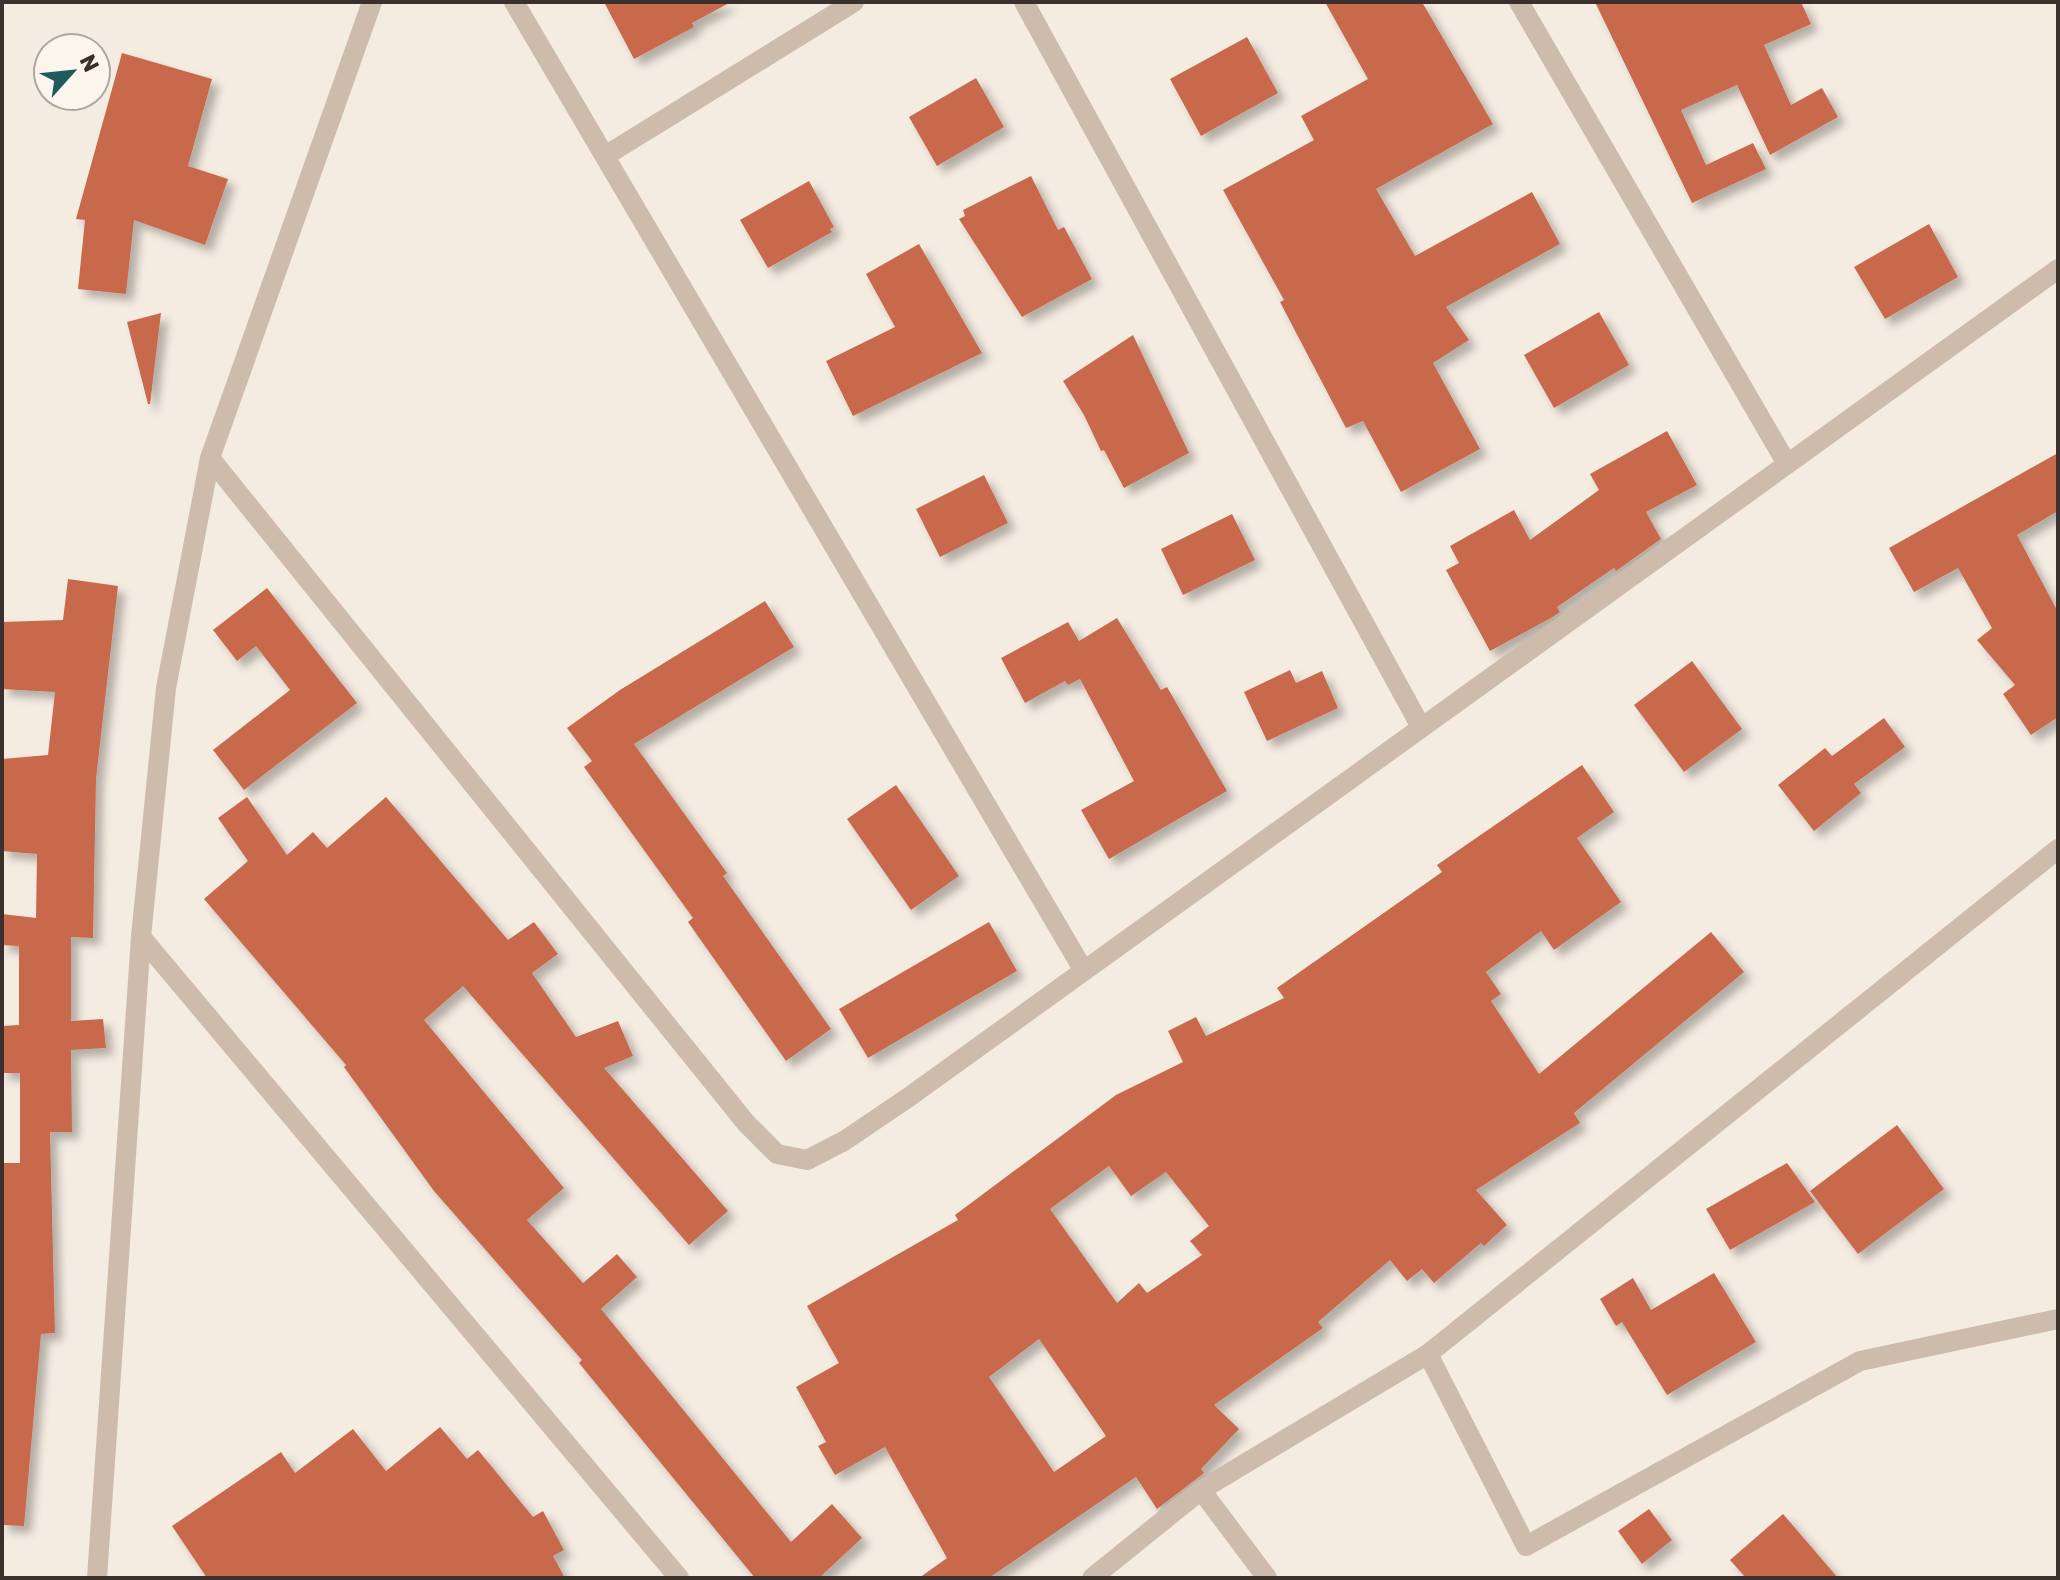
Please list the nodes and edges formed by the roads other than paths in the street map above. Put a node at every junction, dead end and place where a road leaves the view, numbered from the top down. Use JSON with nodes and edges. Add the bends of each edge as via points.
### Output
{"nodes":[{"id":1,"x":372,"y":2,"type":"edge"},
{"id":2,"x":514,"y":2,"type":"edge"},
{"id":3,"x":854,"y":2,"type":"edge"},
{"id":4,"x":1024,"y":2,"type":"edge"},
{"id":5,"x":1519,"y":2,"type":"edge"},
{"id":6,"x":605,"y":156,"type":"junction"},
{"id":7,"x":2058,"y":269,"type":"edge"},
{"id":8,"x":210,"y":458,"type":"junction"},
{"id":9,"x":1787,"y":464,"type":"junction"},
{"id":10,"x":1421,"y":727,"type":"junction"},
{"id":11,"x":2058,"y":849,"type":"edge"},
{"id":12,"x":141,"y":937,"type":"junction"},
{"id":13,"x":1084,"y":971,"type":"junction"},
{"id":14,"x":2058,"y":1319,"type":"edge"},
{"id":15,"x":1428,"y":1354,"type":"junction"},
{"id":16,"x":1201,"y":1490,"type":"junction"},
{"id":17,"x":97,"y":1578,"type":"edge"},
{"id":18,"x":679,"y":1578,"type":"edge"},
{"id":19,"x":1092,"y":1578,"type":"edge"},
{"id":20,"x":1267,"y":1578,"type":"edge"}],
"edges":[{"from":1,"to":8,"type":"street"},
{"from":2,"to":6,"type":"street"},
{"from":3,"to":6,"type":"street"},
{"from":4,"to":10,"type":"street"},
{"from":5,"to":9,"type":"street"},
{"from":6,"to":13,"type":"street"},
{"from":7,"to":9,"type":"street"},
{"from":8,"to":12,"type":"street","via":[[166,688]]},
{"from":8,"to":13,"type":"street","via":[[746,1123],[777,1154],[807,1160],[844,1141]]},
{"from":9,"to":10,"type":"street"},
{"from":10,"to":13,"type":"street"},
{"from":11,"to":15,"type":"street"},
{"from":12,"to":17,"type":"street"},
{"from":12,"to":18,"type":"street"},
{"from":14,"to":15,"type":"street","via":[[1860,1361],[1526,1546]]},
{"from":15,"to":16,"type":"street"},
{"from":16,"to":19,"type":"street"},
{"from":16,"to":20,"type":"street"}]}
